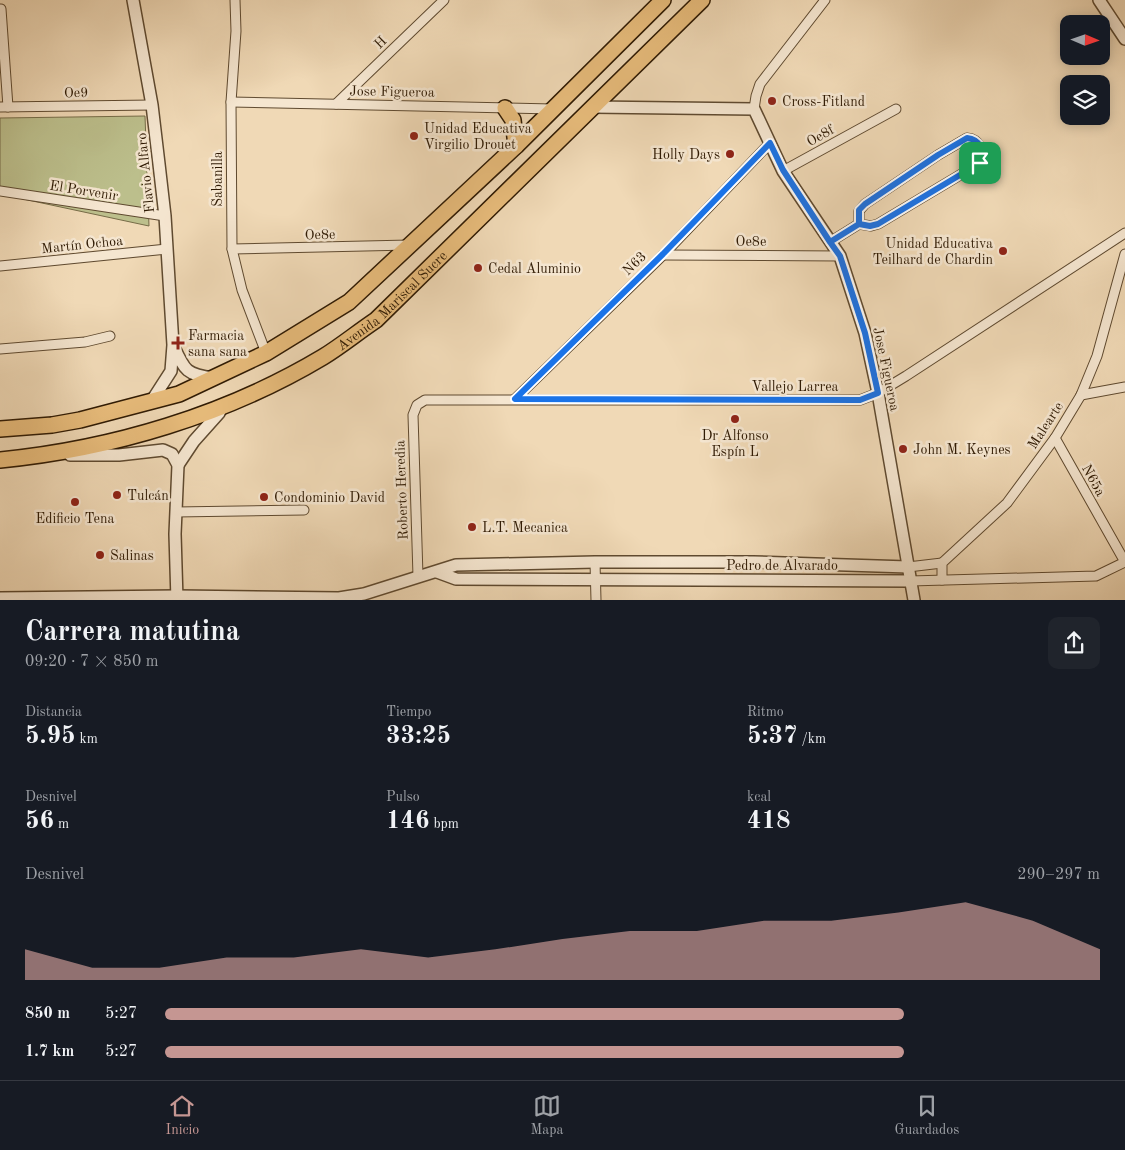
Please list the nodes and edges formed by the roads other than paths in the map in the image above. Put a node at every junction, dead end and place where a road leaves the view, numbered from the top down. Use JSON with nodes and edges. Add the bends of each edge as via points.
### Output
{"nodes":[{"id":1,"x":133,"y":0,"type":"edge"},
{"id":2,"x":235,"y":0,"type":"edge"},
{"id":3,"x":444,"y":0,"type":"edge"},
{"id":4,"x":663,"y":0,"type":"edge"},
{"id":5,"x":702,"y":0,"type":"edge"},
{"id":6,"x":826,"y":0,"type":"edge"},
{"id":7,"x":1099,"y":0,"type":"edge"},
{"id":8,"x":1,"y":9,"type":"edge"},
{"id":9,"x":647,"y":16,"type":"junction"},
{"id":10,"x":665,"y":36,"type":"junction"},
{"id":11,"x":1125,"y":39,"type":"edge"},
{"id":12,"x":610,"y":53,"type":"junction"},
{"id":13,"x":629,"y":70,"type":"junction"},
{"id":14,"x":231,"y":102,"type":"junction"},
{"id":15,"x":336,"y":104,"type":"junction"},
{"id":16,"x":152,"y":105,"type":"junction"},
{"id":17,"x":4,"y":107,"type":"edge"},
{"id":18,"x":592,"y":107,"type":"junction"},
{"id":19,"x":505,"y":108,"type":"junction"},
{"id":20,"x":554,"y":109,"type":"junction"},
{"id":21,"x":754,"y":109,"type":"junction"},
{"id":22,"x":896,"y":109,"type":"dead end"},
{"id":23,"x":770,"y":143,"type":"junction"},
{"id":24,"x":516,"y":146,"type":"junction"},
{"id":25,"x":783,"y":170,"type":"junction"},
{"id":26,"x":0,"y":191,"type":"edge"},
{"id":27,"x":165,"y":216,"type":"junction"},
{"id":28,"x":859,"y":224,"type":"junction"},
{"id":29,"x":1125,"y":233,"type":"edge"},
{"id":30,"x":830,"y":242,"type":"junction"},
{"id":31,"x":410,"y":246,"type":"junction"},
{"id":32,"x":232,"y":249,"type":"junction"},
{"id":33,"x":167,"y":250,"type":"junction"},
{"id":34,"x":663,"y":254,"type":"junction"},
{"id":35,"x":1125,"y":254,"type":"edge"},
{"id":36,"x":840,"y":256,"type":"junction"},
{"id":37,"x":0,"y":266,"type":"edge"},
{"id":38,"x":110,"y":336,"type":"dead end"},
{"id":39,"x":173,"y":345,"type":"junction"},
{"id":40,"x":0,"y":349,"type":"edge"},
{"id":41,"x":266,"y":353,"type":"junction"},
{"id":42,"x":212,"y":378,"type":"junction"},
{"id":43,"x":1125,"y":387,"type":"edge"},
{"id":44,"x":878,"y":393,"type":"junction"},
{"id":45,"x":1080,"y":395,"type":"junction"},
{"id":46,"x":515,"y":399,"type":"junction"},
{"id":47,"x":152,"y":402,"type":"junction"},
{"id":48,"x":223,"y":405,"type":"junction"},
{"id":49,"x":417,"y":405,"type":"joint"},
{"id":50,"x":0,"y":429,"type":"edge"},
{"id":51,"x":1055,"y":438,"type":"junction"},
{"id":52,"x":46,"y":455,"type":"junction"},
{"id":53,"x":0,"y":460,"type":"edge"},
{"id":54,"x":178,"y":465,"type":"junction"},
{"id":55,"x":304,"y":510,"type":"dead end"},
{"id":56,"x":176,"y":512,"type":"junction"},
{"id":57,"x":595,"y":562,"type":"junction"},
{"id":58,"x":1125,"y":562,"type":"edge"},
{"id":59,"x":942,"y":563,"type":"junction"},
{"id":60,"x":908,"y":567,"type":"junction"},
{"id":61,"x":437,"y":572,"type":"junction"},
{"id":62,"x":418,"y":576,"type":"junction"},
{"id":63,"x":595,"y":578,"type":"junction"},
{"id":64,"x":942,"y":580,"type":"junction"},
{"id":65,"x":910,"y":581,"type":"junction"},
{"id":66,"x":0,"y":598,"type":"edge"},
{"id":67,"x":177,"y":598,"type":"edge"},
{"id":68,"x":596,"y":600,"type":"edge"},
{"id":69,"x":914,"y":600,"type":"edge"}],
"edges":[{"from":1,"to":16,"type":"street","name":"Flavio Alfaro"},
{"from":2,"to":14,"type":"street","name":"Sabanilla"},
{"from":3,"to":15,"type":"street","name":"H"},
{"from":4,"to":9,"type":"main road","name":"Avenida Mariscal Sucre"},
{"from":5,"to":10,"type":"main road","name":"Avenida Mariscal Sucre"},
{"from":6,"to":21,"type":"street","via":[[760,84]]},
{"from":7,"to":11,"type":"street"},
{"from":8,"to":17,"type":"street"},
{"from":9,"to":10,"type":"main road"},
{"from":9,"to":12,"type":"main road","name":"Avenida Mariscal Sucre"},
{"from":10,"to":13,"type":"main road","name":"Avenida Mariscal Sucre"},
{"from":12,"to":13,"type":"main road"},
{"from":12,"to":20,"type":"main road","name":"Avenida Mariscal Sucre"},
{"from":13,"to":18,"type":"main road","name":"Avenida Mariscal Sucre"},
{"from":14,"to":15,"type":"street","name":"Jose Figueroa"},
{"from":14,"to":32,"type":"street","name":"Sabanilla"},
{"from":15,"to":19,"type":"street","name":"Jose Figueroa"},
{"from":16,"to":17,"type":"street","name":"Oe9"},
{"from":16,"to":27,"type":"street","name":"Flavio Alfaro"},
{"from":18,"to":21,"type":"street"},
{"from":18,"to":48,"type":"main road","name":"Avenida Mariscal Sucre","via":[[376,320],[324,356],[266,388]]},
{"from":19,"to":20,"type":"street","name":"Jose Figueroa"},
{"from":19,"to":24,"type":"main road","via":[[513,120]]},
{"from":20,"to":24,"type":"main road","name":"Avenida Mariscal Sucre"},
{"from":21,"to":23,"type":"street","name":"Jose Figueroa"},
{"from":22,"to":25,"type":"street","name":"Oe8f"},
{"from":23,"to":25,"type":"street","name":"Jose Figueroa"},
{"from":23,"to":34,"type":"street","name":"N63"},
{"from":24,"to":31,"type":"main road","name":"Avenida Mariscal Sucre"},
{"from":25,"to":30,"type":"street","name":"Jose Figueroa"},
{"from":26,"to":27,"type":"street","name":"El Porvenir"},
{"from":27,"to":33,"type":"street","name":"Flavio Alfaro"},
{"from":28,"to":28,"type":"street","via":[[859,210],[865,204],[938,155],[967,138],[980,146],[983,155],[980,163],[878,224]]},
{"from":28,"to":30,"type":"street"},
{"from":29,"to":44,"type":"street","name":"Vallejo Larrea"},
{"from":30,"to":36,"type":"street","name":"Jose Figueroa"},
{"from":31,"to":32,"type":"street","name":"Oe8e"},
{"from":31,"to":41,"type":"main road","name":"Avenida Mariscal Sucre","via":[[349,302]]},
{"from":32,"to":41,"type":"street","name":"Sabanilla","via":[[242,290]]},
{"from":33,"to":37,"type":"street","name":"Martín Ochoa"},
{"from":33,"to":39,"type":"street","name":"Flavio Alfaro"},
{"from":34,"to":36,"type":"street","name":"Oe8e"},
{"from":34,"to":46,"type":"street","name":"N63"},
{"from":35,"to":45,"type":"street","name":"Malearte","via":[[1097,356]]},
{"from":36,"to":44,"type":"street","name":"Jose Figueroa","via":[[865,333]]},
{"from":38,"to":40,"type":"street","via":[[85,342]]},
{"from":39,"to":42,"type":"street","name":"Flavio Alfaro","via":[[186,370]]},
{"from":39,"to":47,"type":"street","name":"Flavio Alfaro","via":[[171,372]]},
{"from":41,"to":42,"type":"main road","name":"Avenida Mariscal Sucre"},
{"from":42,"to":47,"type":"main road","name":"Avenida Mariscal Sucre"},
{"from":43,"to":45,"type":"street"},
{"from":44,"to":46,"type":"street","name":"Vallejo Larrea","via":[[860,400]]},
{"from":44,"to":60,"type":"street","name":"Jose Figueroa"},
{"from":45,"to":51,"type":"street","name":"Malearte"},
{"from":46,"to":49,"type":"street","name":"Vallejo Larrea","via":[[425,400]]},
{"from":47,"to":50,"type":"main road","name":"Avenida Mariscal Sucre","via":[[52,425]]},
{"from":48,"to":52,"type":"main road","name":"Avenida Mariscal Sucre","via":[[170,426]]},
{"from":48,"to":54,"type":"street"},
{"from":49,"to":62,"type":"street","name":"Roberto Heredia","via":[[413,415]]},
{"from":51,"to":58,"type":"street","name":"N65a"},
{"from":51,"to":59,"type":"street","name":"Malearte","via":[[1007,503]]},
{"from":52,"to":53,"type":"main road","name":"Avenida Mariscal Sucre"},
{"from":52,"to":54,"type":"street","via":[[119,455],[163,450],[172,454]]},
{"from":54,"to":56,"type":"street"},
{"from":55,"to":56,"type":"street"},
{"from":56,"to":67,"type":"street"},
{"from":57,"to":60,"type":"street","name":"Pedro de Alvarado","via":[[753,562]]},
{"from":57,"to":61,"type":"street","name":"Pedro de Alvarado","via":[[456,565]]},
{"from":57,"to":63,"type":"street"},
{"from":58,"to":64,"type":"street","name":"Pedro de Alvarado","via":[[1096,576]]},
{"from":59,"to":60,"type":"street","name":"Pedro de Alvarado"},
{"from":59,"to":64,"type":"street"},
{"from":60,"to":65,"type":"street","name":"Jose Figueroa"},
{"from":61,"to":62,"type":"street","name":"Pedro de Alvarado"},
{"from":61,"to":63,"type":"street","name":"Pedro de Alvarado","via":[[456,579]]},
{"from":62,"to":67,"type":"street","name":"Pedro de Alvarado","via":[[364,594],[339,598]]},
{"from":63,"to":65,"type":"street","name":"Pedro de Alvarado"},
{"from":63,"to":68,"type":"street"},
{"from":64,"to":65,"type":"street","name":"Pedro de Alvarado"},
{"from":65,"to":69,"type":"street","name":"Jose Figueroa"},
{"from":66,"to":67,"type":"street","name":"Pedro de Alvarado"}]}
